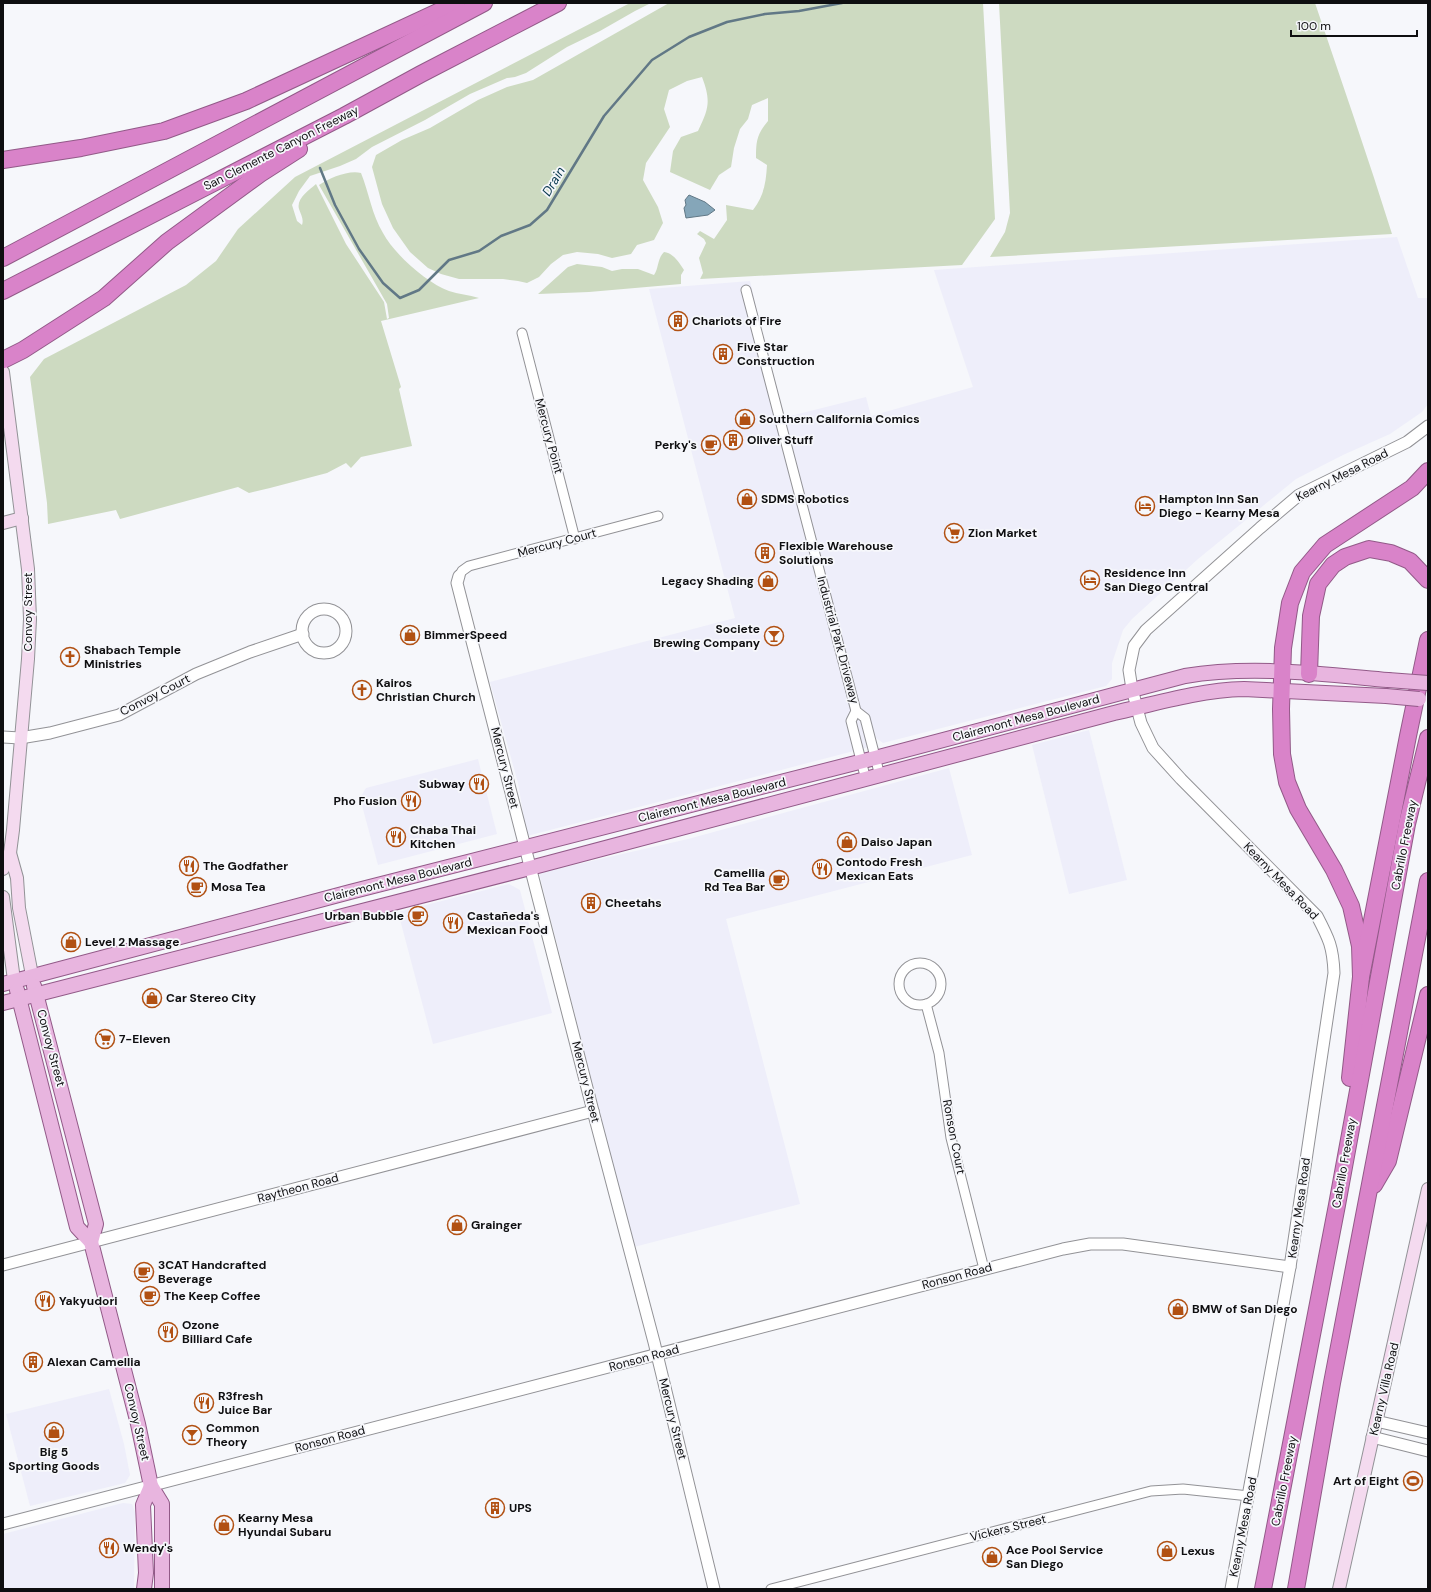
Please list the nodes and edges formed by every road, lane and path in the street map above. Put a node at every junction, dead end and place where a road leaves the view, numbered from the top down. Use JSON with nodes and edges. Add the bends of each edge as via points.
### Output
{"nodes":[{"id":1,"x":458,"y":3,"type":"edge"},
{"id":2,"x":484,"y":3,"type":"edge"},
{"id":3,"x":558,"y":3,"type":"edge"},
{"id":4,"x":344,"y":116,"type":"junction"},
{"id":5,"x":3,"y":160,"type":"edge"},
{"id":6,"x":3,"y":258,"type":"edge"},
{"id":7,"x":746,"y":290,"type":"dead end"},
{"id":8,"x":3,"y":291,"type":"edge"},
{"id":9,"x":522,"y":333,"type":"dead end"},
{"id":10,"x":3,"y":360,"type":"edge"},
{"id":11,"x":3,"y":372,"type":"edge"},
{"id":12,"x":1428,"y":426,"type":"edge"},
{"id":13,"x":1428,"y":471,"type":"edge"},
{"id":14,"x":658,"y":516,"type":"dead end"},
{"id":15,"x":22,"y":518,"type":"junction"},
{"id":16,"x":3,"y":523,"type":"edge"},
{"id":17,"x":575,"y":539,"type":"junction"},
{"id":18,"x":459,"y":576,"type":"joint"},
{"id":19,"x":1428,"y":580,"type":"edge"},
{"id":20,"x":303,"y":634,"type":"dead end"},
{"id":21,"x":1428,"y":640,"type":"edge"},
{"id":22,"x":1282,"y":672,"type":"junction"},
{"id":23,"x":1309,"y":674,"type":"junction"},
{"id":24,"x":1428,"y":683,"type":"edge"},
{"id":25,"x":1132,"y":689,"type":"junction"},
{"id":26,"x":1282,"y":690,"type":"junction"},
{"id":27,"x":1428,"y":699,"type":"edge"},
{"id":28,"x":1137,"y":708,"type":"junction"},
{"id":29,"x":856,"y":711,"type":"junction"},
{"id":30,"x":3,"y":737,"type":"edge"},
{"id":31,"x":20,"y":738,"type":"junction"},
{"id":32,"x":1428,"y":738,"type":"edge"},
{"id":33,"x":876,"y":758,"type":"junction"},
{"id":34,"x":861,"y":762,"type":"junction"},
{"id":35,"x":880,"y":776,"type":"junction"},
{"id":36,"x":866,"y":780,"type":"junction"},
{"id":37,"x":525,"y":848,"type":"junction"},
{"id":38,"x":10,"y":853,"type":"junction"},
{"id":39,"x":3,"y":868,"type":"edge"},
{"id":40,"x":530,"y":868,"type":"junction"},
{"id":41,"x":1428,"y":881,"type":"edge"},
{"id":42,"x":3,"y":897,"type":"edge"},
{"id":43,"x":32,"y":975,"type":"junction"},
{"id":44,"x":1361,"y":977,"type":"junction"},
{"id":45,"x":9,"y":982,"type":"edge"},
{"id":46,"x":36,"y":994,"type":"junction"},
{"id":47,"x":1428,"y":995,"type":"edge"},
{"id":48,"x":19,"y":999,"type":"junction"},
{"id":49,"x":3,"y":1003,"type":"edge"},
{"id":50,"x":926,"y":1004,"type":"junction"},
{"id":51,"x":593,"y":1111,"type":"junction"},
{"id":52,"x":1428,"y":1189,"type":"edge"},
{"id":53,"x":1370,"y":1193,"type":"junction"},
{"id":54,"x":1337,"y":1204,"type":"junction"},
{"id":55,"x":91,"y":1242,"type":"junction"},
{"id":56,"x":3,"y":1265,"type":"edge"},
{"id":57,"x":1290,"y":1267,"type":"junction"},
{"id":58,"x":984,"y":1269,"type":"junction"},
{"id":59,"x":657,"y":1355,"type":"junction"},
{"id":60,"x":1376,"y":1421,"type":"junction"},
{"id":61,"x":1428,"y":1433,"type":"edge"},
{"id":62,"x":1372,"y":1437,"type":"junction"},
{"id":63,"x":1428,"y":1451,"type":"edge"},
{"id":64,"x":151,"y":1486,"type":"junction"},
{"id":65,"x":1249,"y":1496,"type":"junction"},
{"id":66,"x":3,"y":1524,"type":"edge"},
{"id":67,"x":145,"y":1589,"type":"edge"},
{"id":68,"x":162,"y":1589,"type":"edge"},
{"id":69,"x":714,"y":1589,"type":"edge"},
{"id":70,"x":771,"y":1589,"type":"edge"},
{"id":71,"x":1231,"y":1589,"type":"edge"},
{"id":72,"x":1263,"y":1589,"type":"edge"},
{"id":73,"x":1296,"y":1589,"type":"edge"},
{"id":74,"x":1339,"y":1589,"type":"edge"}],
"edges":[{"from":1,"to":5,"type":"highway","via":[[246,101],[164,131],[81,148]]},
{"from":2,"to":6,"type":"highway"},
{"from":3,"to":4,"type":"highway","name":"San Clemente Canyon Freeway"},
{"from":4,"to":8,"type":"highway","name":"San Clemente Canyon Freeway"},
{"from":4,"to":10,"type":"highway","via":[[330,129],[260,174],[184,228],[104,298]]},
{"from":7,"to":29,"type":"street","name":"Industrial Park Driveway"},
{"from":9,"to":17,"type":"street","name":"Mercury Point"},
{"from":11,"to":15,"type":"main road","name":"Convoy Street"},
{"from":12,"to":25,"type":"street","name":"Kearny Mesa Road","via":[[1407,442],[1299,495],[1260,528],[1146,630],[1134,646],[1129,670]]},
{"from":13,"to":22,"type":"highway","via":[[1412,488],[1325,545],[1302,572],[1290,603]]},
{"from":14,"to":17,"type":"street","name":"Mercury Court"},
{"from":15,"to":16,"type":"main road"},
{"from":15,"to":31,"type":"main road","name":"Convoy Street","via":[[30,619]]},
{"from":17,"to":18,"type":"street","name":"Mercury Court","via":[[469,566]]},
{"from":18,"to":37,"type":"street","name":"Mercury Street","via":[[457,583]]},
{"from":19,"to":23,"type":"highway","via":[[1410,561],[1391,553],[1370,549],[1333,564],[1318,584],[1311,616]]},
{"from":20,"to":31,"type":"street","name":"Convoy Court","via":[[196,674],[119,715]]},
{"from":21,"to":44,"type":"highway"},
{"from":22,"to":23,"type":"main road","name":"Clairemont Mesa Boulevard"},
{"from":22,"to":25,"type":"main road","name":"Clairemont Mesa Boulevard","via":[[1208,672]]},
{"from":22,"to":26,"type":"highway"},
{"from":23,"to":24,"type":"main road","name":"Clairemont Mesa Boulevard","bridge":true},
{"from":25,"to":28,"type":"street","name":"Kearny Mesa Road"},
{"from":25,"to":33,"type":"main road","name":"Clairemont Mesa Boulevard"},
{"from":26,"to":27,"type":"main road","name":"Clairemont Mesa Boulevard","bridge":true},
{"from":26,"to":28,"type":"main road","name":"Clairemont Mesa Boulevard","via":[[1230,690]]},
{"from":26,"to":44,"type":"highway","via":[[1282,754],[1287,782],[1298,809],[1334,870],[1351,906],[1360,946]]},
{"from":28,"to":35,"type":"main road","name":"Clairemont Mesa Boulevard"},
{"from":28,"to":57,"type":"street","name":"Kearny Mesa Road","via":[[1152,748],[1317,916],[1330,941],[1334,973]]},
{"from":29,"to":33,"type":"street","name":"Industrial Park Driveway","via":[[865,718]]},
{"from":29,"to":34,"type":"street","name":"Industrial Park Driveway","via":[[851,721]]},
{"from":30,"to":31,"type":"street","name":"Convoy Court"},
{"from":31,"to":38,"type":"main road","name":"Convoy Street"},
{"from":32,"to":54,"type":"highway","name":"Cabrillo Freeway","via":[[1407,824]]},
{"from":33,"to":34,"type":"main road","name":"Clairemont Mesa Boulevard"},
{"from":33,"to":35,"type":"street","name":"Industrial Park Driveway"},
{"from":34,"to":36,"type":"street","name":"Industrial Park Driveway"},
{"from":34,"to":37,"type":"main road","name":"Clairemont Mesa Boulevard"},
{"from":35,"to":36,"type":"main road","name":"Clairemont Mesa Boulevard"},
{"from":36,"to":40,"type":"main road","name":"Clairemont Mesa Boulevard"},
{"from":37,"to":40,"type":"street","name":"Mercury Street"},
{"from":37,"to":43,"type":"main road","name":"Clairemont Mesa Boulevard"},
{"from":38,"to":39,"type":"main road","name":"Convoy Street"},
{"from":38,"to":43,"type":"main road","name":"Convoy Street","via":[[17,878],[20,913]]},
{"from":40,"to":46,"type":"main road","name":"Clairemont Mesa Boulevard"},
{"from":40,"to":51,"type":"street","name":"Mercury Street"},
{"from":41,"to":53,"type":"highway"},
{"from":42,"to":45,"type":"main road","name":"Convoy Street"},
{"from":43,"to":45,"type":"main road","name":"Clairemont Mesa Boulevard"},
{"from":43,"to":46,"type":"main road","name":"Convoy Street"},
{"from":44,"to":54,"type":"highway"},
{"from":45,"to":48,"type":"main road","name":"Convoy Street"},
{"from":46,"to":48,"type":"main road","name":"Clairemont Mesa Boulevard"},
{"from":46,"to":55,"type":"main road","name":"Convoy Street","via":[[96,1224]]},
{"from":47,"to":53,"type":"highway","via":[[1388,1161]]},
{"from":48,"to":49,"type":"main road","name":"Clairemont Mesa Boulevard"},
{"from":48,"to":55,"type":"main road","name":"Convoy Street","via":[[77,1228]]},
{"from":50,"to":50,"type":"street","via":[[938,995],[942,981],[938,971],[930,965],[915,963],[902,972],[900,992],[911,1003]]},
{"from":50,"to":58,"type":"street","name":"Ronson Court","via":[[939,1053],[951,1138]]},
{"from":51,"to":55,"type":"street","name":"Raytheon Road"},
{"from":51,"to":59,"type":"street","name":"Mercury Street"},
{"from":52,"to":60,"type":"main road","name":"Kearny Villa Road"},
{"from":53,"to":73,"type":"highway","via":[[1332,1383]]},
{"from":54,"to":72,"type":"highway","name":"Cabrillo Freeway"},
{"from":55,"to":56,"type":"street","name":"Raytheon Road"},
{"from":55,"to":64,"type":"main road","name":"Convoy Street","via":[[138,1424]]},
{"from":57,"to":58,"type":"street","name":"Ronson Road","via":[[1141,1245],[1106,1243],[1063,1249]]},
{"from":57,"to":65,"type":"street","name":"Kearny Mesa Road"},
{"from":58,"to":59,"type":"street","name":"Ronson Road"},
{"from":59,"to":64,"type":"street","name":"Ronson Road"},
{"from":59,"to":69,"type":"street","name":"Mercury Street"},
{"from":60,"to":61,"type":"street"},
{"from":60,"to":62,"type":"main road","name":"Kearny Villa Road"},
{"from":62,"to":63,"type":"street"},
{"from":62,"to":74,"type":"main road","name":"Kearny Villa Road"},
{"from":64,"to":66,"type":"street","name":"Ronson Road"},
{"from":64,"to":67,"type":"main road","via":[[143,1505]]},
{"from":64,"to":68,"type":"main road","name":"Convoy Street","via":[[162,1504]]},
{"from":65,"to":70,"type":"street","name":"Vickers Street","via":[[1183,1489],[1151,1491]]},
{"from":65,"to":71,"type":"street","name":"Kearny Mesa Road"}]}
